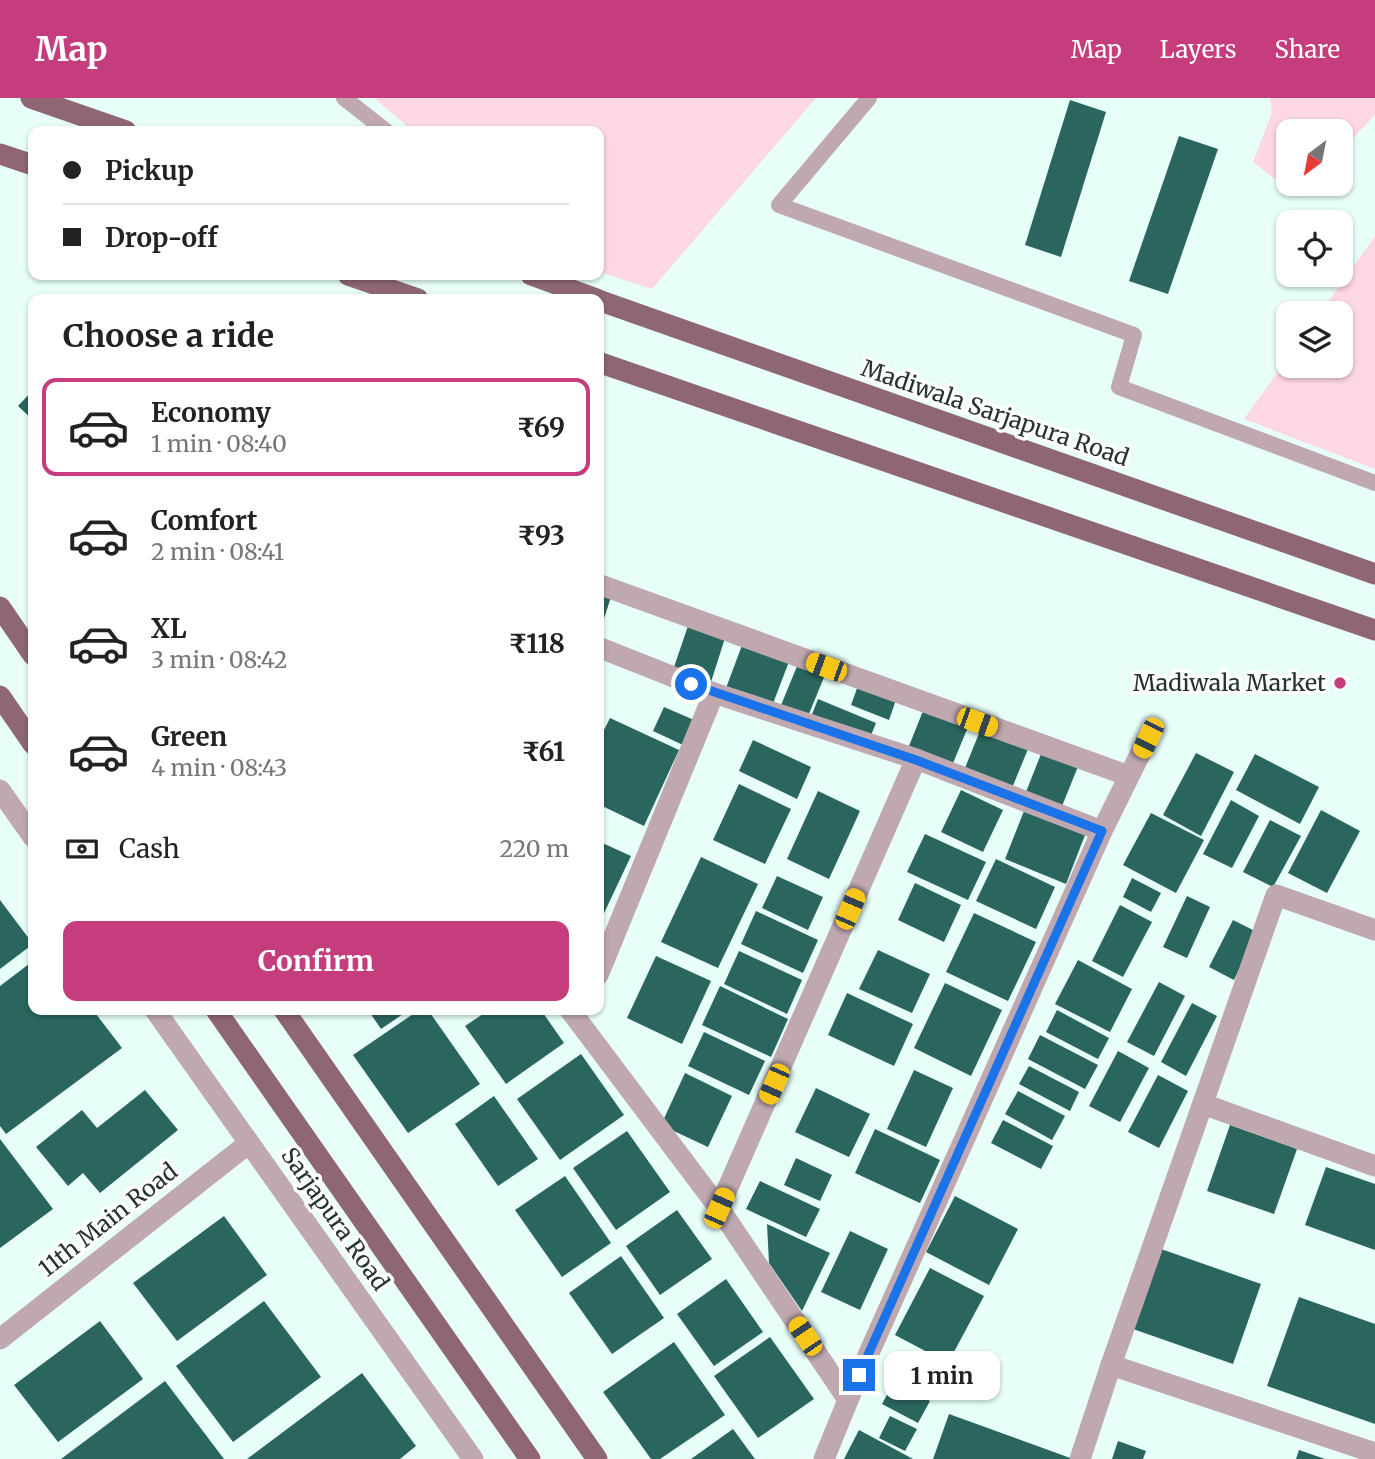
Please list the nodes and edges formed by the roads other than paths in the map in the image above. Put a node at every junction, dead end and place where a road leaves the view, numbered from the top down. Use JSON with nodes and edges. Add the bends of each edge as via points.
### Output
{"nodes":[{"id":1,"x":31,"y":98,"type":"edge"},
{"id":2,"x":344,"y":98,"type":"edge"},
{"id":3,"x":869,"y":98,"type":"edge"},
{"id":4,"x":112,"y":126,"type":"edge"},
{"id":5,"x":380,"y":126,"type":"edge"},
{"id":6,"x":0,"y":154,"type":"edge"},
{"id":7,"x":28,"y":163,"type":"edge"},
{"id":8,"x":363,"y":280,"type":"edge"},
{"id":9,"x":544,"y":280,"type":"edge"},
{"id":10,"x":403,"y":294,"type":"edge"},
{"id":11,"x":582,"y":294,"type":"edge"},
{"id":12,"x":604,"y":302,"type":"edge"},
{"id":13,"x":604,"y":364,"type":"edge"},
{"id":14,"x":1375,"y":483,"type":"edge"},
{"id":15,"x":1375,"y":574,"type":"edge"},
{"id":16,"x":604,"y":586,"type":"edge"},
{"id":17,"x":0,"y":607,"type":"edge"},
{"id":18,"x":1375,"y":630,"type":"edge"},
{"id":19,"x":28,"y":648,"type":"edge"},
{"id":20,"x":604,"y":649,"type":"edge"},
{"id":21,"x":714,"y":693,"type":"junction"},
{"id":22,"x":0,"y":696,"type":"edge"},
{"id":23,"x":28,"y":737,"type":"edge"},
{"id":24,"x":1148,"y":738,"type":"dead end"},
{"id":25,"x":916,"y":760,"type":"junction"},
{"id":26,"x":1129,"y":776,"type":"junction"},
{"id":27,"x":0,"y":790,"type":"edge"},
{"id":28,"x":28,"y":830,"type":"edge"},
{"id":29,"x":1102,"y":831,"type":"junction"},
{"id":30,"x":1375,"y":930,"type":"edge"},
{"id":31,"x":604,"y":960,"type":"edge"},
{"id":32,"x":159,"y":1015,"type":"edge"},
{"id":33,"x":219,"y":1015,"type":"edge"},
{"id":34,"x":287,"y":1015,"type":"edge"},
{"id":35,"x":579,"y":1015,"type":"edge"},
{"id":36,"x":1203,"y":1104,"type":"junction"},
{"id":37,"x":249,"y":1143,"type":"junction"},
{"id":38,"x":1375,"y":1166,"type":"edge"},
{"id":39,"x":719,"y":1208,"type":"junction"},
{"id":40,"x":0,"y":1339,"type":"edge"},
{"id":41,"x":1111,"y":1365,"type":"junction"},
{"id":42,"x":848,"y":1400,"type":"junction"},
{"id":43,"x":1375,"y":1453,"type":"edge"},
{"id":44,"x":473,"y":1459,"type":"edge"},
{"id":45,"x":530,"y":1459,"type":"edge"},
{"id":46,"x":597,"y":1459,"type":"edge"},
{"id":47,"x":824,"y":1459,"type":"edge"},
{"id":48,"x":1080,"y":1459,"type":"edge"}],
"edges":[{"from":1,"to":4,"type":"main road"},
{"from":2,"to":5,"type":"lane"},
{"from":3,"to":14,"type":"lane","via":[[779,205],[1134,335],[1119,387]]},
{"from":6,"to":7,"type":"main road"},
{"from":8,"to":10,"type":"main road"},
{"from":9,"to":11,"type":"main road","name":"Madiwala Sarjapura Road"},
{"from":12,"to":15,"type":"main road","name":"Madiwala Sarjapura Road"},
{"from":13,"to":18,"type":"main road"},
{"from":16,"to":26,"type":"street"},
{"from":17,"to":19,"type":"main road"},
{"from":20,"to":21,"type":"street"},
{"from":21,"to":25,"type":"street"},
{"from":21,"to":31,"type":"street"},
{"from":22,"to":23,"type":"main road"},
{"from":24,"to":26,"type":"street"},
{"from":25,"to":29,"type":"street"},
{"from":25,"to":39,"type":"street"},
{"from":26,"to":29,"type":"street"},
{"from":27,"to":28,"type":"street"},
{"from":29,"to":42,"type":"street"},
{"from":30,"to":36,"type":"street","via":[[1276,895]]},
{"from":32,"to":37,"type":"street","name":"Sarjapura Road"},
{"from":33,"to":45,"type":"main road","name":"Sarjapura Road"},
{"from":34,"to":46,"type":"main road"},
{"from":35,"to":39,"type":"street"},
{"from":36,"to":38,"type":"street"},
{"from":36,"to":41,"type":"street"},
{"from":37,"to":40,"type":"street","name":"11th Main Road"},
{"from":37,"to":44,"type":"street","name":"Sarjapura Road"},
{"from":39,"to":42,"type":"street"},
{"from":41,"to":43,"type":"street"},
{"from":41,"to":48,"type":"street"},
{"from":42,"to":47,"type":"street"}]}
